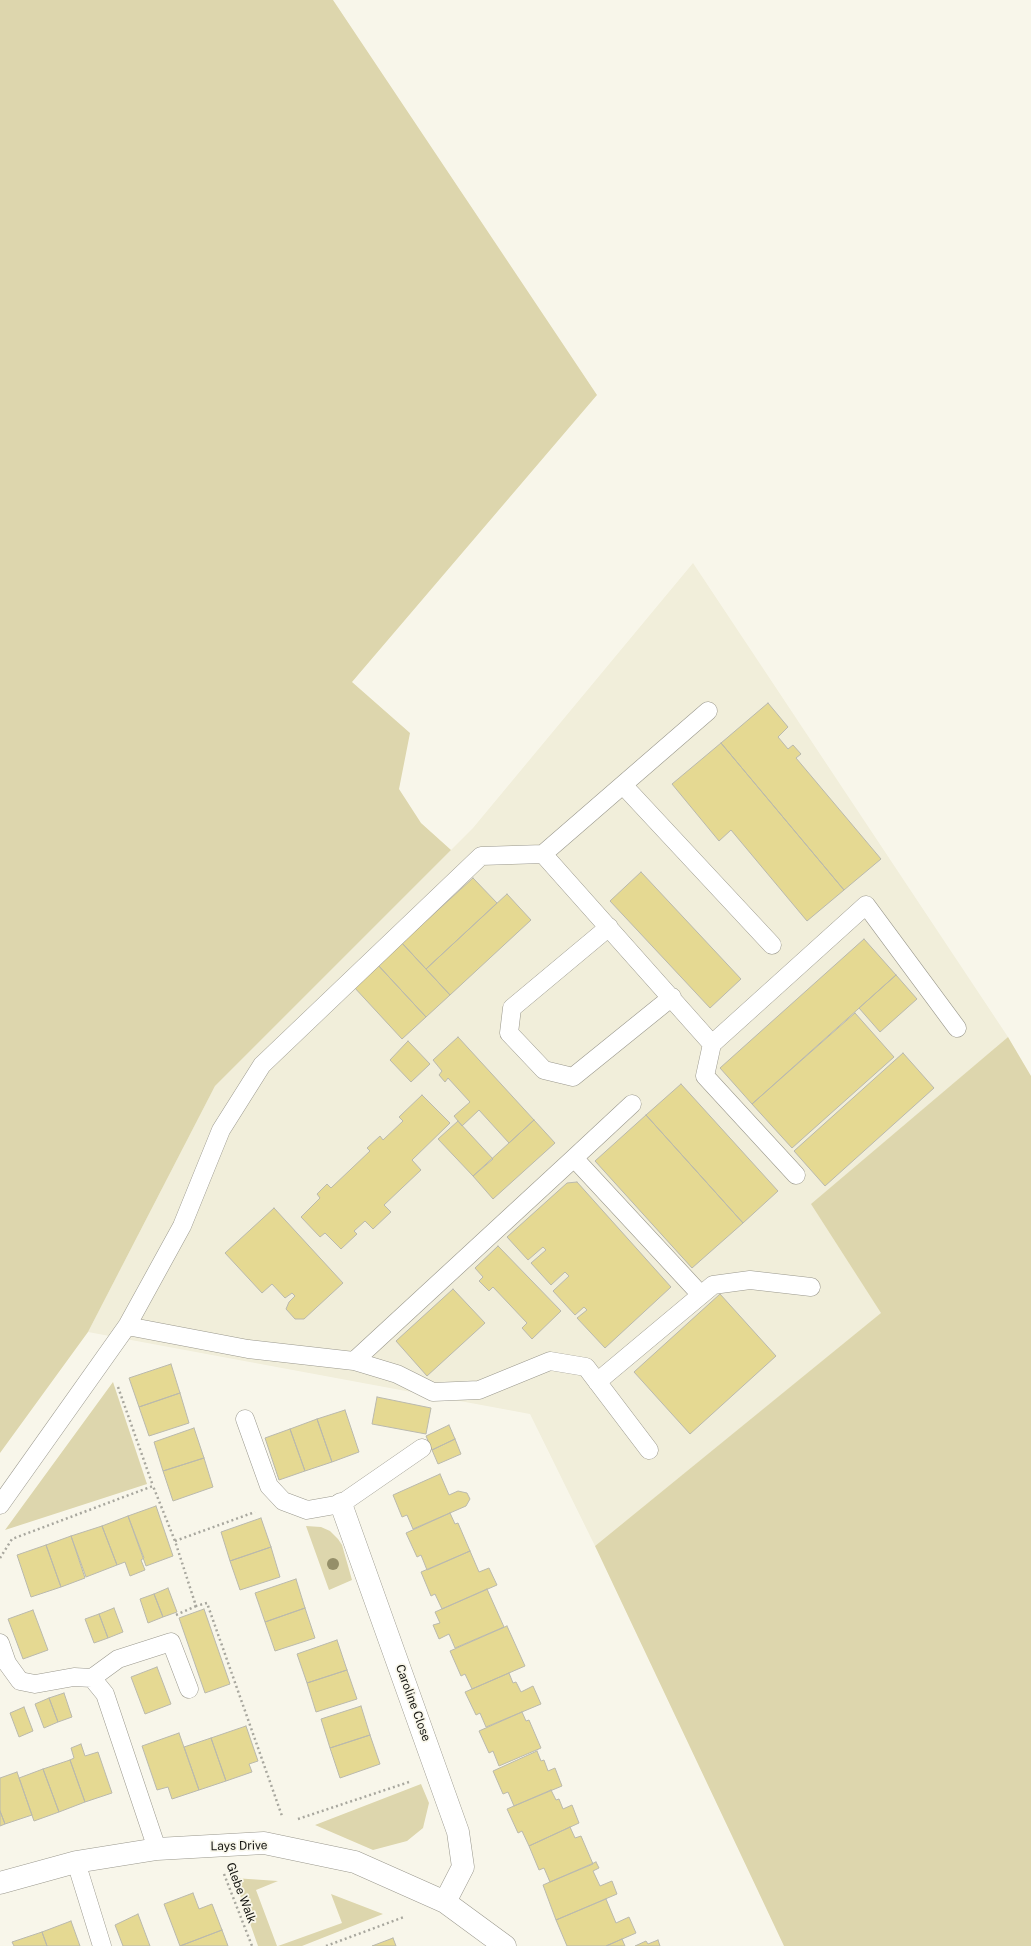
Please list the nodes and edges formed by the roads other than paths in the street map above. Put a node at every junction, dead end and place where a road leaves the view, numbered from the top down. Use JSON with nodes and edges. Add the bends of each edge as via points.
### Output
{"nodes":[{"id":1,"x":708,"y":712,"type":"dead end"},
{"id":2,"x":623,"y":785,"type":"junction"},
{"id":3,"x":543,"y":854,"type":"junction"},
{"id":4,"x":609,"y":927,"type":"junction"},
{"id":5,"x":772,"y":945,"type":"dead end"},
{"id":6,"x":672,"y":997,"type":"junction"},
{"id":7,"x":957,"y":1028,"type":"dead end"},
{"id":8,"x":712,"y":1044,"type":"junction"},
{"id":9,"x":632,"y":1104,"type":"dead end"},
{"id":10,"x":574,"y":1158,"type":"junction"},
{"id":11,"x":796,"y":1175,"type":"dead end"},
{"id":12,"x":811,"y":1287,"type":"dead end"},
{"id":13,"x":701,"y":1295,"type":"junction"},
{"id":14,"x":127,"y":1326,"type":"junction"},
{"id":15,"x":354,"y":1361,"type":"junction"},
{"id":16,"x":597,"y":1382,"type":"junction"},
{"id":17,"x":245,"y":1419,"type":"dead end"},
{"id":18,"x":422,"y":1448,"type":"dead end"},
{"id":19,"x":649,"y":1450,"type":"dead end"},
{"id":20,"x":341,"y":1504,"type":"junction"},
{"id":21,"x":0,"y":1505,"type":"edge"},
{"id":22,"x":0,"y":1643,"type":"edge"},
{"id":23,"x":92,"y":1678,"type":"junction"},
{"id":24,"x":189,"y":1689,"type":"dead end"},
{"id":25,"x":157,"y":1849,"type":"junction"},
{"id":26,"x":76,"y":1862,"type":"junction"},
{"id":27,"x":0,"y":1883,"type":"edge"},
{"id":28,"x":445,"y":1902,"type":"junction"},
{"id":29,"x":102,"y":1946,"type":"edge"},
{"id":30,"x":505,"y":1946,"type":"edge"}],
"edges":[{"from":1,"to":2,"type":"lane"},
{"from":2,"to":3,"type":"lane"},
{"from":2,"to":5,"type":"lane"},
{"from":3,"to":4,"type":"lane"},
{"from":3,"to":14,"type":"lane","via":[[481,856],[262,1065],[221,1130],[182,1226]]},
{"from":4,"to":6,"type":"lane"},
{"from":4,"to":6,"type":"lane","via":[[512,1008],[509,1033],[544,1070],[573,1077]]},
{"from":6,"to":8,"type":"lane"},
{"from":7,"to":8,"type":"lane","via":[[866,905]]},
{"from":8,"to":11,"type":"lane","via":[[706,1076]]},
{"from":9,"to":10,"type":"lane"},
{"from":10,"to":13,"type":"lane"},
{"from":10,"to":15,"type":"lane"},
{"from":12,"to":13,"type":"lane","via":[[750,1280],[713,1285]]},
{"from":13,"to":16,"type":"lane"},
{"from":14,"to":15,"type":"lane","via":[[248,1349]]},
{"from":14,"to":21,"type":"lane"},
{"from":15,"to":16,"type":"lane","via":[[397,1374],[433,1392],[478,1390],[550,1361],[586,1367]]},
{"from":16,"to":19,"type":"lane"},
{"from":17,"to":20,"type":"lane","via":[[269,1486],[284,1501],[307,1510]]},
{"from":18,"to":20,"type":"lane"},
{"from":20,"to":28,"type":"street","name":"Caroline Close","via":[[458,1832],[463,1867]]},
{"from":22,"to":23,"type":"lane","via":[[8,1663],[20,1681],[35,1684],[74,1676]]},
{"from":23,"to":24,"type":"lane","via":[[118,1659],[171,1642]]},
{"from":23,"to":25,"type":"lane","via":[[105,1694]]},
{"from":25,"to":26,"type":"street","name":"Lays Drive"},
{"from":25,"to":28,"type":"street","name":"Lays Drive","via":[[264,1843],[355,1862]]},
{"from":26,"to":27,"type":"street","name":"Lays Drive"},
{"from":26,"to":29,"type":"lane"},
{"from":28,"to":30,"type":"street","name":"Lays Drive"}]}
